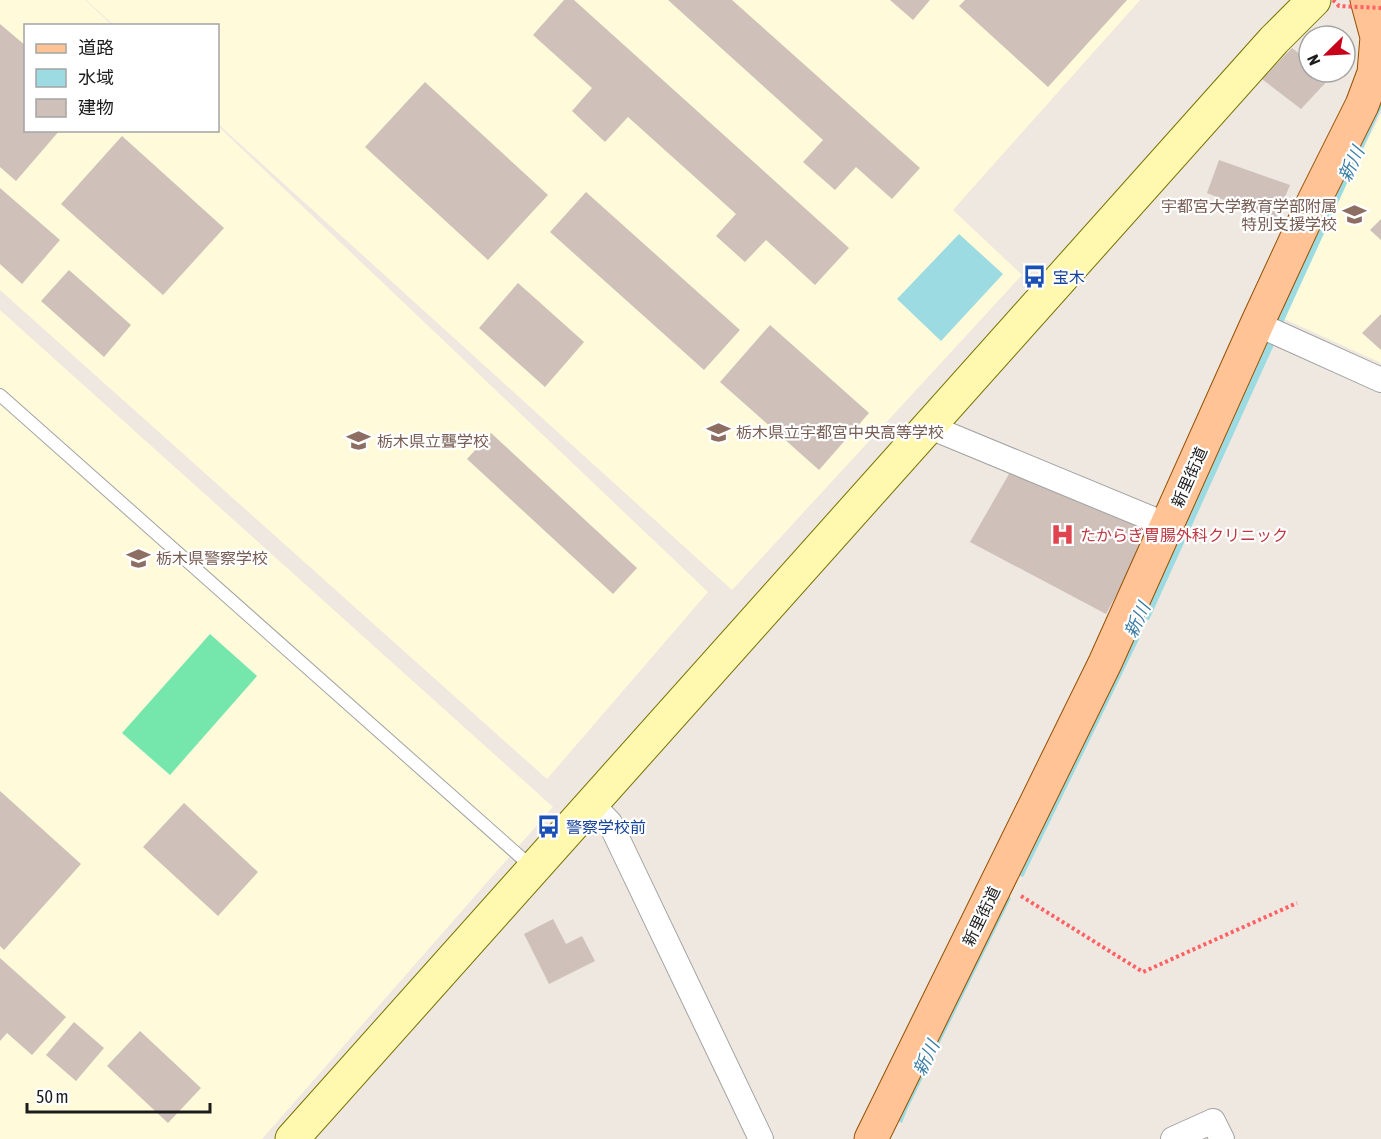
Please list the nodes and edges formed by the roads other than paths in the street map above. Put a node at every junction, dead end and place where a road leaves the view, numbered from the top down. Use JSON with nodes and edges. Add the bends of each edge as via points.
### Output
{"nodes":[{"id":1,"x":1314,"y":0,"type":"edge"},
{"id":2,"x":1366,"y":0,"type":"edge"},
{"id":3,"x":1268,"y":329,"type":"junction"},
{"id":4,"x":1381,"y":380,"type":"edge"},
{"id":5,"x":0,"y":395,"type":"edge"},
{"id":6,"x":930,"y":426,"type":"junction"},
{"id":7,"x":1167,"y":525,"type":"junction"},
{"id":8,"x":592,"y":804,"type":"junction"},
{"id":9,"x":534,"y":869,"type":"junction"},
{"id":10,"x":874,"y":1137,"type":"edge"},
{"id":11,"x":292,"y":1139,"type":"edge"},
{"id":12,"x":761,"y":1139,"type":"edge"},
{"id":13,"x":1173,"y":1139,"type":"edge"},
{"id":14,"x":1222,"y":1139,"type":"edge"}],
"edges":[{"from":1,"to":6,"type":"street"},
{"from":2,"to":3,"type":"main road","name":"新里街道","via":[[1377,37],[1374,73],[1313,203]]},
{"from":3,"to":4,"type":"street"},
{"from":3,"to":7,"type":"main road","name":"新里街道"},
{"from":5,"to":9,"type":"lane"},
{"from":6,"to":7,"type":"street"},
{"from":6,"to":8,"type":"street"},
{"from":7,"to":10,"type":"main road","name":"新里街道","via":[[1105,663]]},
{"from":8,"to":9,"type":"street"},
{"from":8,"to":12,"type":"street","via":[[610,823]]},
{"from":9,"to":11,"type":"street"},
{"from":13,"to":14,"type":"street","via":[[1213,1121]]}]}
